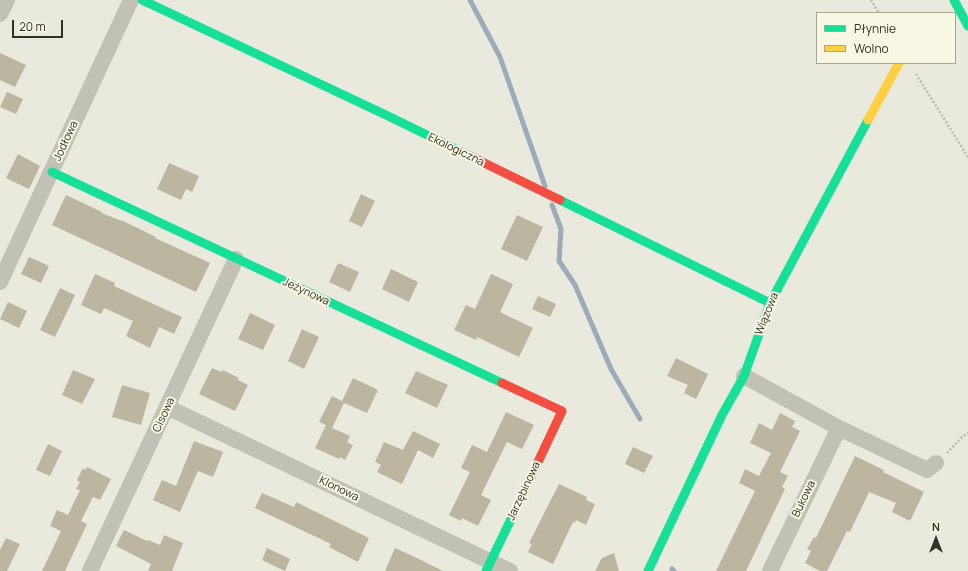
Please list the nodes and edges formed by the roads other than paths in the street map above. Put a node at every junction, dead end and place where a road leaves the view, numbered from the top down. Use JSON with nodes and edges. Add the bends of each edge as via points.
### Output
{"nodes":[{"id":1,"x":7,"y":0,"type":"edge"},
{"id":2,"x":131,"y":0,"type":"edge"},
{"id":3,"x":142,"y":0,"type":"edge"},
{"id":4,"x":954,"y":0,"type":"edge"},
{"id":5,"x":0,"y":14,"type":"edge"},
{"id":6,"x":968,"y":26,"type":"edge"},
{"id":7,"x":898,"y":64,"type":"edge"},
{"id":8,"x":52,"y":172,"type":"junction"},
{"id":9,"x":236,"y":259,"type":"junction"},
{"id":10,"x":0,"y":282,"type":"edge"},
{"id":11,"x":770,"y":303,"type":"junction"},
{"id":12,"x":744,"y":376,"type":"junction"},
{"id":13,"x":168,"y":407,"type":"junction"},
{"id":14,"x":562,"y":411,"type":"joint"},
{"id":15,"x":838,"y":428,"type":"junction"},
{"id":16,"x":936,"y":463,"type":"road end"},
{"id":17,"x":489,"y":566,"type":"edge"},
{"id":18,"x":90,"y":571,"type":"edge"},
{"id":19,"x":510,"y":571,"type":"edge"},
{"id":20,"x":648,"y":571,"type":"edge"},
{"id":21,"x":770,"y":571,"type":"edge"}],
"edges":[{"from":1,"to":5,"type":"street"},
{"from":2,"to":8,"type":"street","name":"Jodłowa"},
{"from":3,"to":11,"type":"main road","name":"Ekologiczna"},
{"from":4,"to":6,"type":"main road"},
{"from":7,"to":11,"type":"main road","name":"Wiązowa"},
{"from":8,"to":9,"type":"main road","name":"Jeżynowa"},
{"from":8,"to":10,"type":"street","name":"Jodłowa"},
{"from":9,"to":13,"type":"street","name":"Cisowa"},
{"from":9,"to":14,"type":"main road","name":"Jeżynowa"},
{"from":11,"to":12,"type":"main road","name":"Wiązowa"},
{"from":12,"to":15,"type":"street"},
{"from":12,"to":20,"type":"main road","name":"Wiązowa","via":[[722,415]]},
{"from":13,"to":17,"type":"street","name":"Klonowa"},
{"from":13,"to":18,"type":"street","name":"Cisowa"},
{"from":14,"to":17,"type":"main road","name":"Jarzębinowa"},
{"from":15,"to":16,"type":"street","via":[[927,470]]},
{"from":15,"to":21,"type":"street","name":"Bukowa"},
{"from":17,"to":19,"type":"street","name":"Klonowa"}]}
